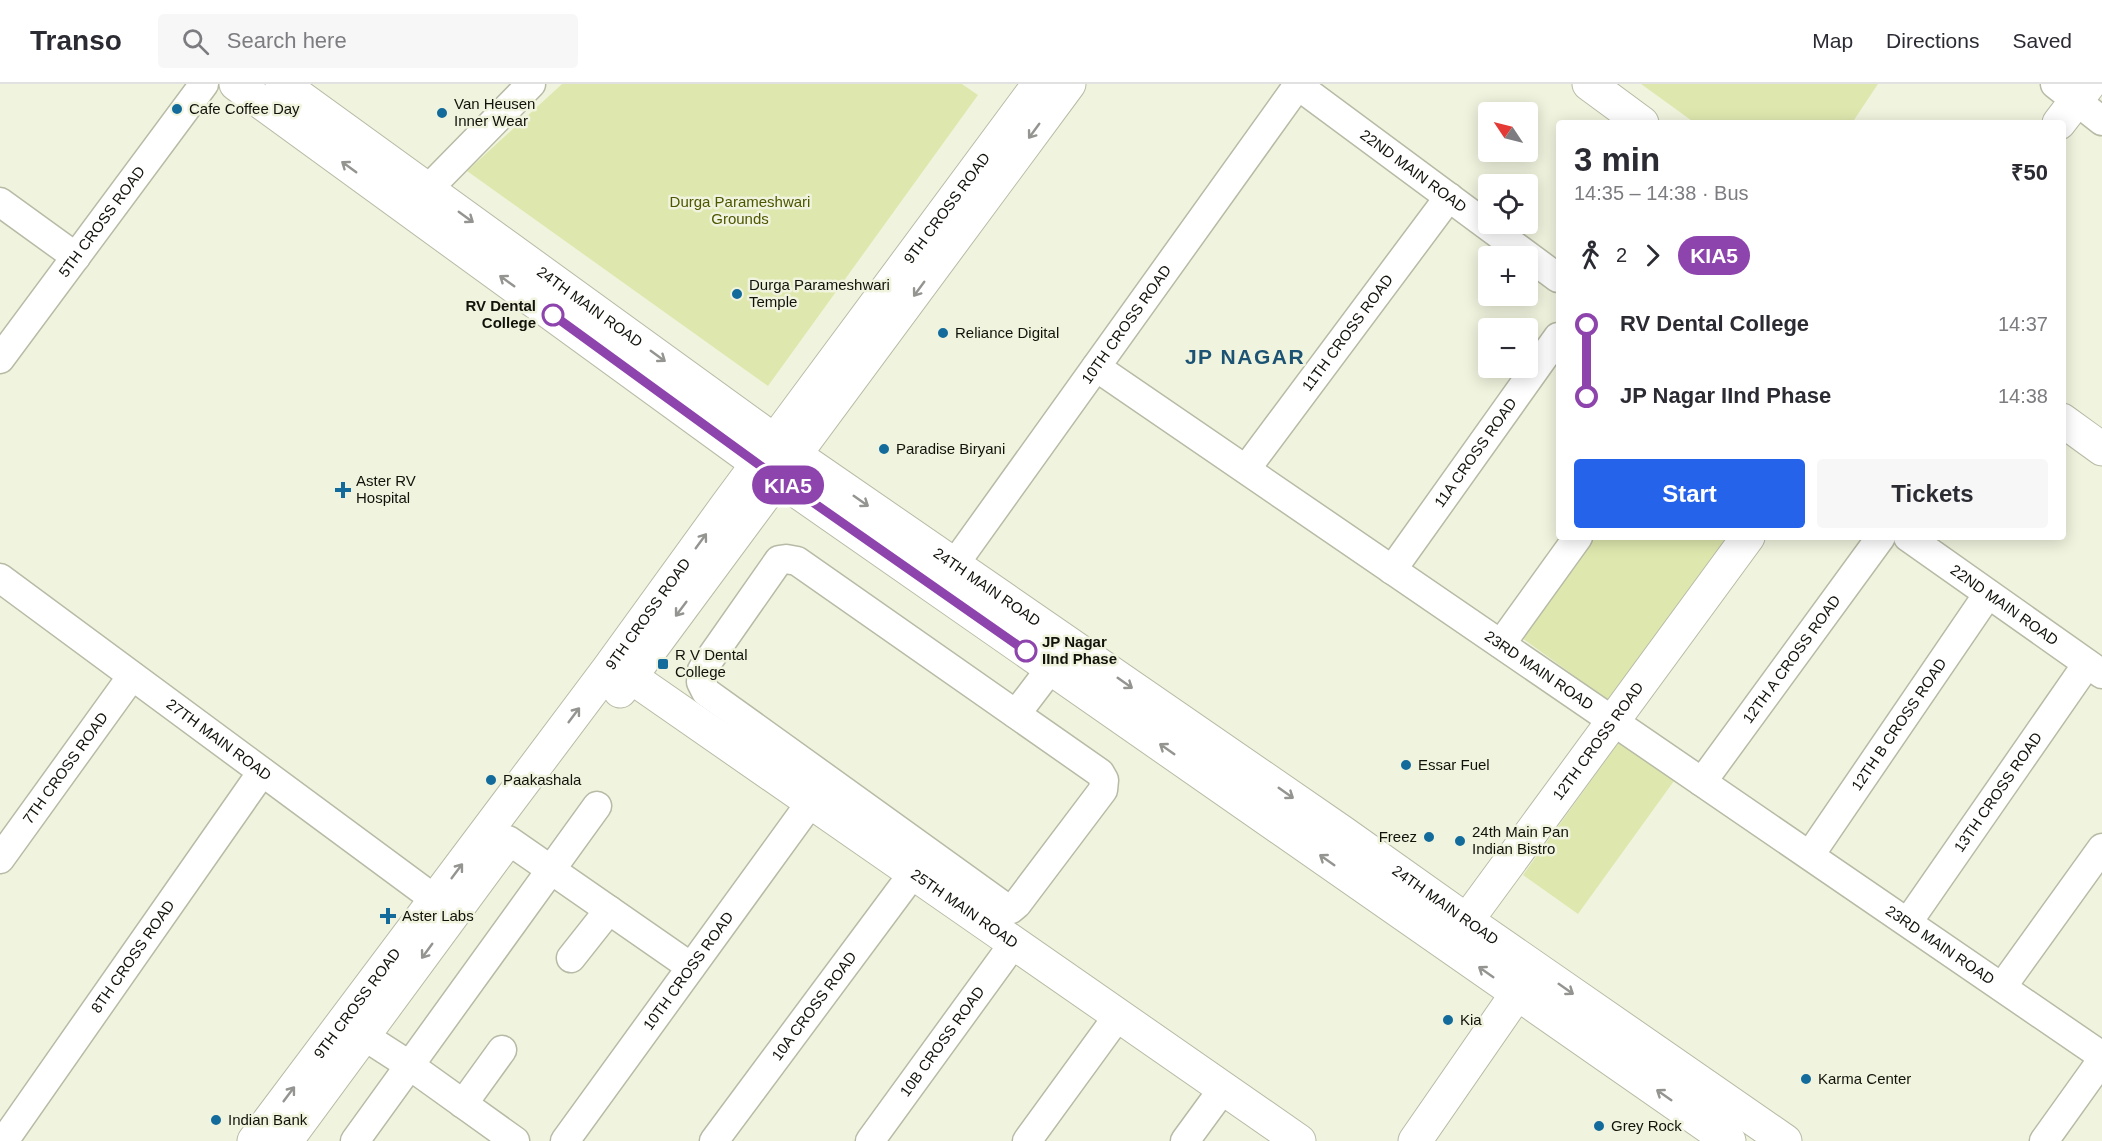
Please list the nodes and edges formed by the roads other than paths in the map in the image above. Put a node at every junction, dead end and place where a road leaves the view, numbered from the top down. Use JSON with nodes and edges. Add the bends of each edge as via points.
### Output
{"nodes":[{"id":1,"x":204,"y":84,"type":"edge"},
{"id":2,"x":236,"y":84,"type":"edge"},
{"id":3,"x":282,"y":84,"type":"edge"},
{"id":4,"x":531,"y":84,"type":"edge"},
{"id":5,"x":1069,"y":84,"type":"edge"},
{"id":6,"x":1589,"y":84,"type":"edge"},
{"id":7,"x":1297,"y":85,"type":"edge"},
{"id":8,"x":1031,"y":87,"type":"edge"},
{"id":9,"x":2070,"y":98,"type":"edge"},
{"id":10,"x":1638,"y":120,"type":"edge"},
{"id":11,"x":2102,"y":121,"type":"edge"},
{"id":12,"x":428,"y":189,"type":"junction"},
{"id":13,"x":1449,"y":197,"type":"junction"},
{"id":14,"x":0,"y":202,"type":"edge"},
{"id":15,"x":76,"y":257,"type":"junction"},
{"id":16,"x":1556,"y":277,"type":"edge"},
{"id":17,"x":1556,"y":340,"type":"edge"},
{"id":18,"x":0,"y":359,"type":"edge"},
{"id":19,"x":1096,"y":366,"type":"junction"},
{"id":20,"x":2066,"y":423,"type":"edge"},
{"id":21,"x":2102,"y":448,"type":"edge"},
{"id":22,"x":777,"y":460,"type":"junction"},
{"id":23,"x":1246,"y":469,"type":"junction"},
{"id":24,"x":1576,"y":540,"type":"edge"},
{"id":25,"x":1746,"y":540,"type":"edge"},
{"id":26,"x":1879,"y":540,"type":"edge"},
{"id":27,"x":1912,"y":540,"type":"edge"},
{"id":28,"x":954,"y":565,"type":"junction"},
{"id":29,"x":1392,"y":570,"type":"junction"},
{"id":30,"x":0,"y":578,"type":"edge"},
{"id":31,"x":1988,"y":594,"type":"junction"},
{"id":32,"x":1501,"y":644,"type":"junction"},
{"id":33,"x":1051,"y":668,"type":"junction"},
{"id":34,"x":2094,"y":669,"type":"edge"},
{"id":35,"x":132,"y":676,"type":"junction"},
{"id":36,"x":631,"y":677,"type":"junction"},
{"id":37,"x":1016,"y":714,"type":"junction"},
{"id":38,"x":1612,"y":720,"type":"junction"},
{"id":39,"x":791,"y":770,"type":"junction"},
{"id":40,"x":262,"y":772,"type":"junction"},
{"id":41,"x":1702,"y":782,"type":"junction"},
{"id":42,"x":811,"y":802,"type":"junction"},
{"id":43,"x":597,"y":806,"type":"dead end"},
{"id":44,"x":508,"y":840,"type":"junction"},
{"id":45,"x":2102,"y":848,"type":"edge"},
{"id":46,"x":1810,"y":855,"type":"junction"},
{"id":47,"x":0,"y":859,"type":"edge"},
{"id":48,"x":551,"y":870,"type":"junction"},
{"id":49,"x":914,"y":872,"type":"junction"},
{"id":50,"x":445,"y":907,"type":"junction"},
{"id":51,"x":609,"y":910,"type":"junction"},
{"id":52,"x":1908,"y":922,"type":"junction"},
{"id":53,"x":1457,"y":933,"type":"junction"},
{"id":54,"x":1014,"y":943,"type":"junction"},
{"id":55,"x":571,"y":958,"type":"dead end"},
{"id":56,"x":691,"y":967,"type":"junction"},
{"id":57,"x":1526,"y":981,"type":"junction"},
{"id":58,"x":2002,"y":987,"type":"junction"},
{"id":59,"x":1118,"y":1016,"type":"junction"},
{"id":60,"x":364,"y":1036,"type":"junction"},
{"id":61,"x":502,"y":1050,"type":"dead end"},
{"id":62,"x":2102,"y":1058,"type":"edge"},
{"id":63,"x":410,"y":1065,"type":"junction"},
{"id":64,"x":1223,"y":1089,"type":"junction"},
{"id":65,"x":463,"y":1104,"type":"junction"},
{"id":66,"x":4,"y":1141,"type":"edge"},
{"id":67,"x":254,"y":1141,"type":"edge"},
{"id":68,"x":286,"y":1141,"type":"edge"},
{"id":69,"x":355,"y":1141,"type":"edge"},
{"id":70,"x":515,"y":1141,"type":"edge"},
{"id":71,"x":565,"y":1141,"type":"edge"},
{"id":72,"x":714,"y":1141,"type":"edge"},
{"id":73,"x":870,"y":1141,"type":"edge"},
{"id":74,"x":1027,"y":1141,"type":"edge"},
{"id":75,"x":1185,"y":1141,"type":"edge"},
{"id":76,"x":1299,"y":1141,"type":"edge"},
{"id":77,"x":1415,"y":1141,"type":"edge"},
{"id":78,"x":1729,"y":1141,"type":"edge"},
{"id":79,"x":1785,"y":1141,"type":"edge"},
{"id":80,"x":2044,"y":1141,"type":"edge"}],
"edges":[{"from":1,"to":15,"type":"street","name":"5TH CROSS ROAD"},
{"from":22,"to":2,"type":"main road","name":"24TH MAIN ROAD","one_way":true},
{"from":3,"to":12,"type":"main road","name":"24TH MAIN ROAD"},
{"from":4,"to":12,"type":"street"},
{"from":5,"to":22,"type":"main road","name":"9TH CROSS ROAD","one_way":true},
{"from":6,"to":10,"type":"main road"},
{"from":7,"to":13,"type":"street","name":"22ND MAIN ROAD"},
{"from":7,"to":19,"type":"street","name":"10TH CROSS ROAD"},
{"from":8,"to":22,"type":"main road","name":"9TH CROSS ROAD"},
{"from":9,"to":11,"type":"street"},
{"from":12,"to":22,"type":"main road","name":"24TH MAIN ROAD","one_way":true},
{"from":13,"to":16,"type":"street","name":"22ND MAIN ROAD"},
{"from":13,"to":23,"type":"street","name":"11TH CROSS ROAD"},
{"from":14,"to":15,"type":"street"},
{"from":15,"to":18,"type":"street","name":"5TH CROSS ROAD"},
{"from":17,"to":29,"type":"street","name":"11A CROSS ROAD"},
{"from":19,"to":23,"type":"street","name":"23RD MAIN ROAD"},
{"from":19,"to":28,"type":"street","name":"10TH CROSS ROAD"},
{"from":20,"to":21,"type":"main road"},
{"from":22,"to":28,"type":"main road","name":"24TH MAIN ROAD","one_way":true},
{"from":22,"to":33,"type":"main road","name":"24TH MAIN ROAD"},
{"from":22,"to":36,"type":"main road","name":"9TH CROSS ROAD","one_way":true},
{"from":50,"to":22,"type":"main road","name":"9TH CROSS ROAD","one_way":true},
{"from":23,"to":29,"type":"street","name":"23RD MAIN ROAD"},
{"from":24,"to":32,"type":"street"},
{"from":25,"to":38,"type":"main road","name":"12TH CROSS ROAD"},
{"from":26,"to":41,"type":"street","name":"12TH A CROSS ROAD"},
{"from":27,"to":31,"type":"street","name":"22ND MAIN ROAD"},
{"from":28,"to":53,"type":"main road","name":"24TH MAIN ROAD","one_way":true,"via":[[1342,832]]},
{"from":29,"to":32,"type":"street","name":"23RD MAIN ROAD"},
{"from":30,"to":35,"type":"street","name":"27TH MAIN ROAD"},
{"from":31,"to":34,"type":"street","name":"22ND MAIN ROAD"},
{"from":31,"to":46,"type":"street","name":"12TH B CROSS ROAD"},
{"from":32,"to":38,"type":"street","name":"23RD MAIN ROAD"},
{"from":33,"to":37,"type":"street"},
{"from":53,"to":33,"type":"main road","name":"24TH MAIN ROAD","one_way":true},
{"from":34,"to":52,"type":"street","name":"13TH CROSS ROAD"},
{"from":35,"to":40,"type":"street","name":"27TH MAIN ROAD"},
{"from":35,"to":47,"type":"street","name":"7TH CROSS ROAD"},
{"from":36,"to":39,"type":"main road","name":"25TH MAIN ROAD"},
{"from":36,"to":44,"type":"main road","name":"9TH CROSS ROAD"},
{"from":37,"to":39,"type":"street","via":[[1100,773],[1104,780],[1102,790],[1011,909]]},
{"from":37,"to":39,"type":"street","via":[[797,561],[779,560],[702,670],[701,681],[706,692]]},
{"from":38,"to":41,"type":"street","name":"23RD MAIN ROAD"},
{"from":38,"to":53,"type":"main road","name":"12TH CROSS ROAD"},
{"from":39,"to":42,"type":"main road","name":"25TH MAIN ROAD"},
{"from":40,"to":50,"type":"street","name":"27TH MAIN ROAD"},
{"from":40,"to":66,"type":"street","name":"8TH CROSS ROAD"},
{"from":41,"to":46,"type":"street","name":"23RD MAIN ROAD"},
{"from":42,"to":49,"type":"main road","name":"25TH MAIN ROAD"},
{"from":42,"to":56,"type":"street","name":"10TH CROSS ROAD"},
{"from":43,"to":48,"type":"street"},
{"from":44,"to":48,"type":"street"},
{"from":44,"to":50,"type":"main road","name":"9TH CROSS ROAD"},
{"from":45,"to":58,"type":"street"},
{"from":46,"to":52,"type":"street","name":"23RD MAIN ROAD"},
{"from":48,"to":51,"type":"street"},
{"from":48,"to":63,"type":"street"},
{"from":49,"to":54,"type":"main road","name":"25TH MAIN ROAD"},
{"from":49,"to":72,"type":"street","name":"10A CROSS ROAD"},
{"from":50,"to":60,"type":"main road","name":"9TH CROSS ROAD","one_way":true},
{"from":67,"to":50,"type":"main road","name":"9TH CROSS ROAD","one_way":true},
{"from":51,"to":55,"type":"street"},
{"from":51,"to":56,"type":"street"},
{"from":52,"to":58,"type":"street","name":"23RD MAIN ROAD"},
{"from":53,"to":57,"type":"main road","name":"24TH MAIN ROAD"},
{"from":54,"to":59,"type":"main road","name":"25TH MAIN ROAD"},
{"from":54,"to":73,"type":"street","name":"10B CROSS ROAD"},
{"from":56,"to":71,"type":"street","name":"10TH CROSS ROAD"},
{"from":57,"to":77,"type":"main road"},
{"from":78,"to":57,"type":"main road","name":"24TH MAIN ROAD","one_way":true},
{"from":57,"to":79,"type":"main road","name":"24TH MAIN ROAD","one_way":true},
{"from":58,"to":62,"type":"street","name":"23RD MAIN ROAD"},
{"from":59,"to":64,"type":"main road","name":"25TH MAIN ROAD"},
{"from":59,"to":74,"type":"street"},
{"from":60,"to":63,"type":"street"},
{"from":60,"to":68,"type":"main road","name":"9TH CROSS ROAD"},
{"from":61,"to":65,"type":"street"},
{"from":62,"to":80,"type":"street"},
{"from":63,"to":65,"type":"street"},
{"from":63,"to":69,"type":"street"},
{"from":64,"to":75,"type":"street"},
{"from":64,"to":76,"type":"main road","name":"25TH MAIN ROAD"},
{"from":65,"to":70,"type":"street"}]}
